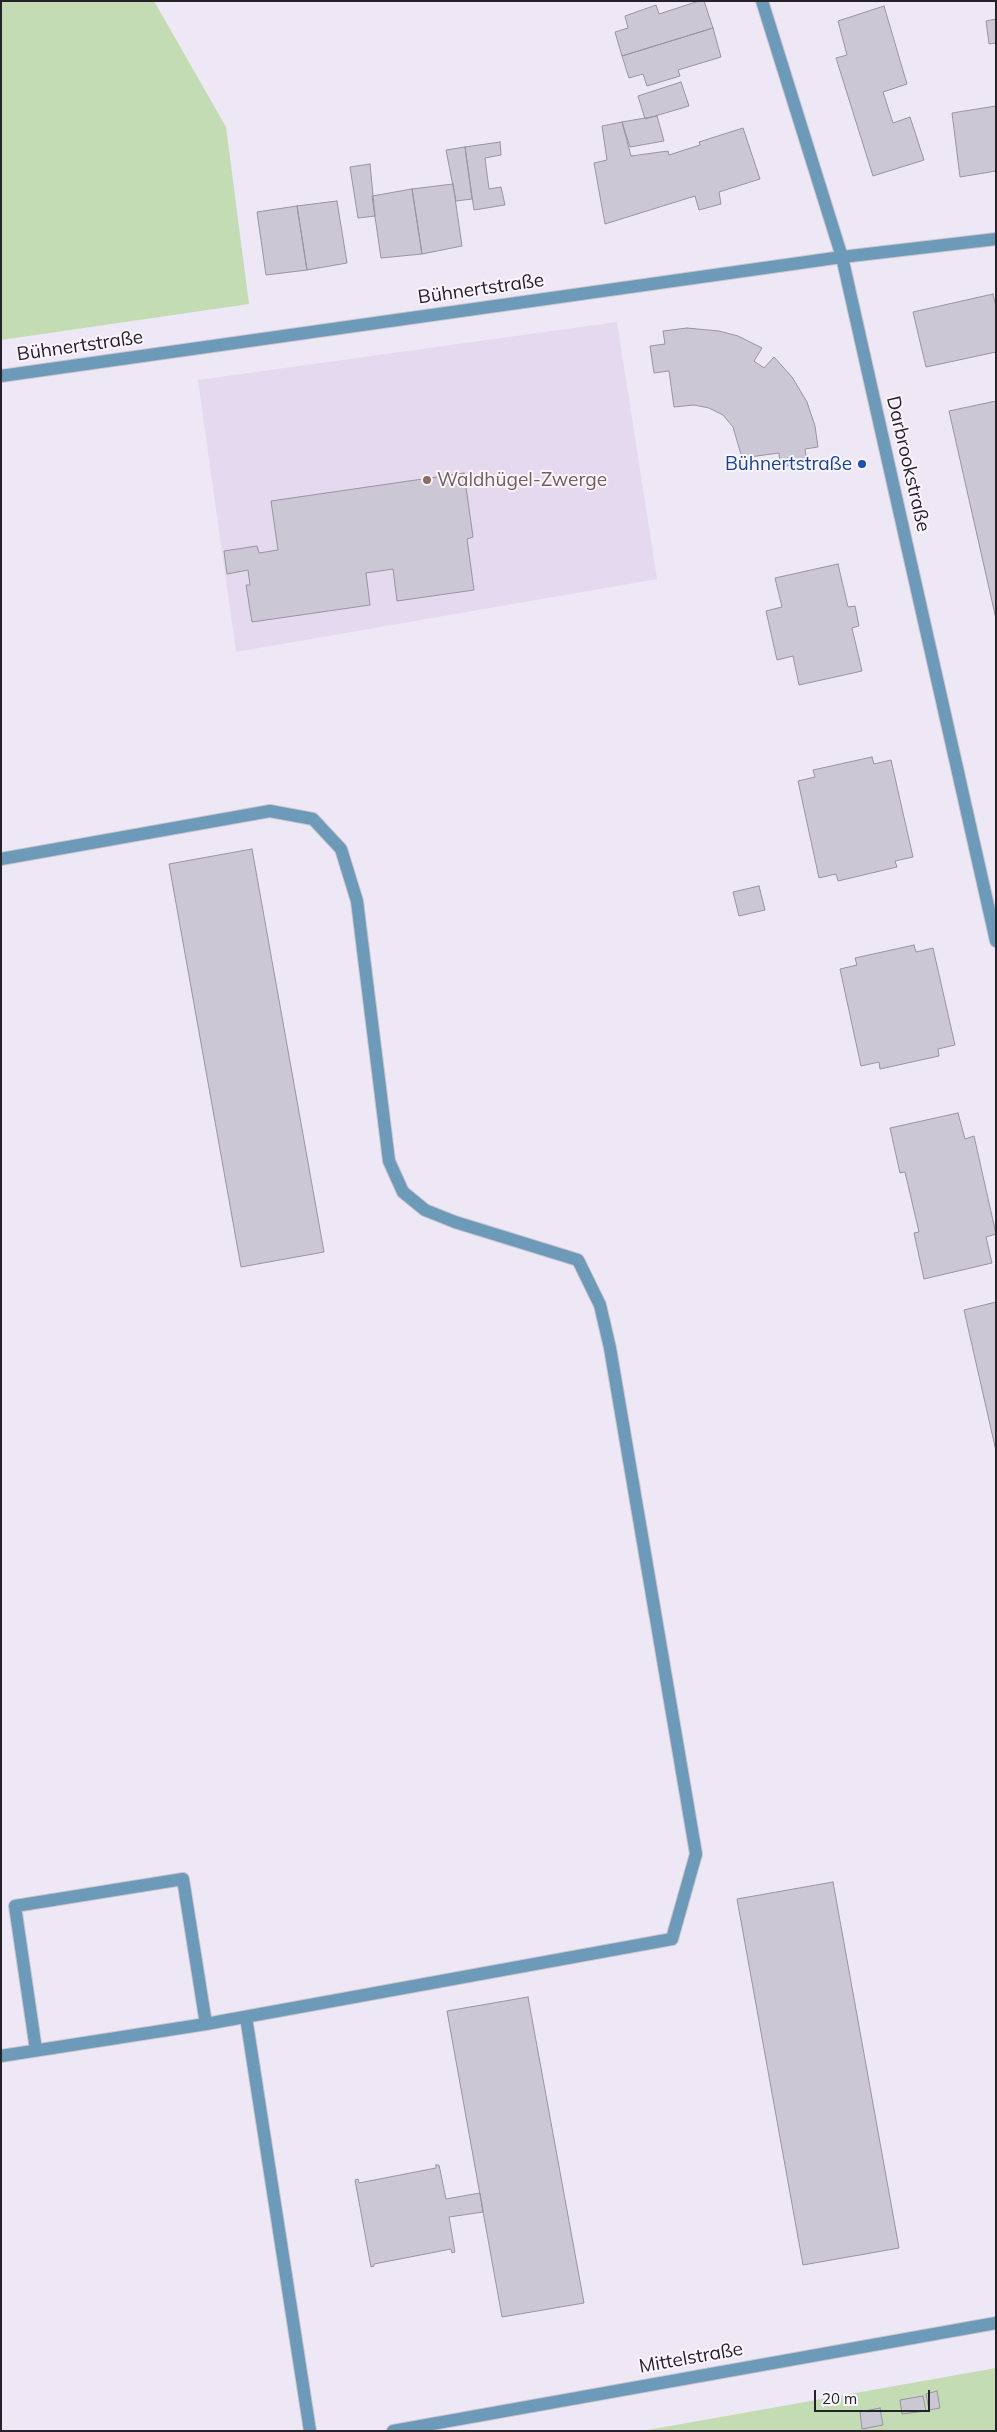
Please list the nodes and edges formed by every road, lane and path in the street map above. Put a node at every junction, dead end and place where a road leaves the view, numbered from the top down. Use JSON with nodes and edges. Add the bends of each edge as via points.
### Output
{"nodes":[{"id":1,"x":762,"y":1,"type":"edge"},
{"id":2,"x":996,"y":239,"type":"edge"},
{"id":3,"x":842,"y":257,"type":"junction"},
{"id":4,"x":1,"y":376,"type":"edge"},
{"id":5,"x":1,"y":860,"type":"edge"},
{"id":6,"x":996,"y":941,"type":"edge"},
{"id":7,"x":246,"y":2017,"type":"junction"},
{"id":8,"x":206,"y":2024,"type":"junction"},
{"id":9,"x":36,"y":2050,"type":"junction"},
{"id":10,"x":1,"y":2056,"type":"edge"},
{"id":11,"x":996,"y":2323,"type":"edge"},
{"id":12,"x":310,"y":2431,"type":"edge"},
{"id":13,"x":394,"y":2431,"type":"edge"}],
"edges":[{"from":1,"to":3,"type":"street","name":"Darbrookstraße"},
{"from":2,"to":3,"type":"street","name":"Bühnertstraße"},
{"from":3,"to":4,"type":"street","name":"Bühnertstraße"},
{"from":3,"to":6,"type":"street","name":"Darbrookstraße"},
{"from":5,"to":7,"type":"street","via":[[270,810],[313,819],[341,849],[357,901],[389,1161],[403,1192],[425,1210],[455,1222],[578,1260],[600,1305],[610,1348],[696,1854],[672,1939]]},
{"from":7,"to":8,"type":"street"},
{"from":7,"to":12,"type":"street"},
{"from":8,"to":9,"type":"street"},
{"from":8,"to":9,"type":"street","via":[[183,1879],[15,1906]]},
{"from":9,"to":10,"type":"street"},
{"from":11,"to":13,"type":"street","name":"Mittelstraße"}]}
